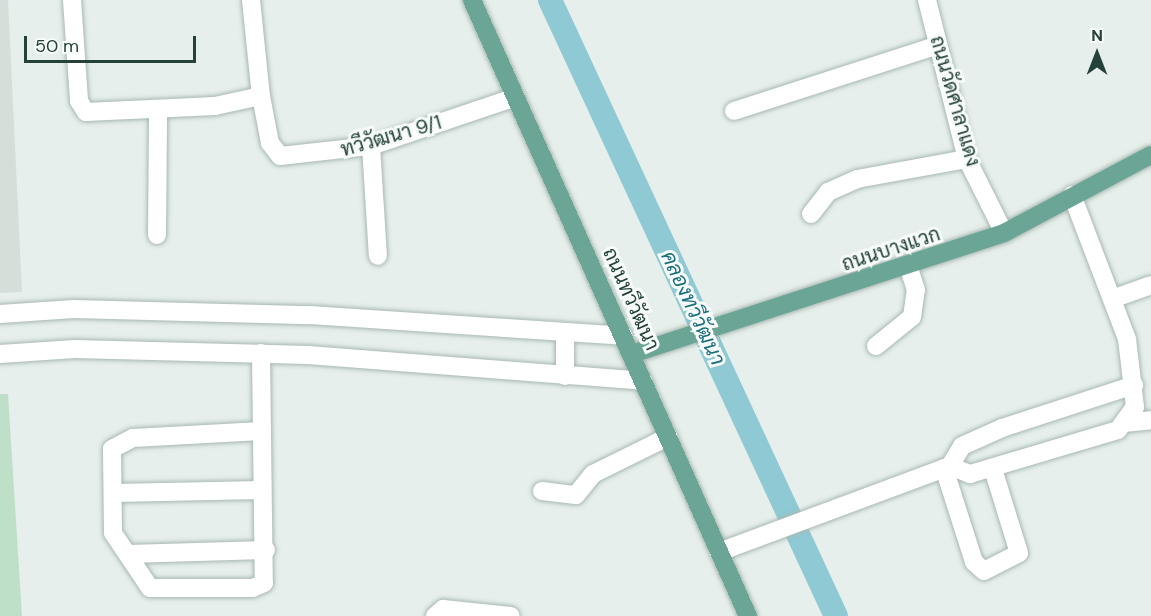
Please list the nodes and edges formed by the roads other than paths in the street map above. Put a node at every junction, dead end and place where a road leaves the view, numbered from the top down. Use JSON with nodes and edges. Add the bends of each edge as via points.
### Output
{"nodes":[{"id":1,"x":72,"y":0,"type":"edge"},
{"id":2,"x":251,"y":0,"type":"edge"},
{"id":3,"x":472,"y":0,"type":"edge"},
{"id":4,"x":927,"y":0,"type":"edge"},
{"id":5,"x":938,"y":45,"type":"junction"},
{"id":6,"x":261,"y":96,"type":"junction"},
{"id":7,"x":516,"y":97,"type":"junction"},
{"id":8,"x":158,"y":111,"type":"junction"},
{"id":9,"x":734,"y":111,"type":"dead end"},
{"id":10,"x":370,"y":146,"type":"junction"},
{"id":11,"x":1151,"y":155,"type":"edge"},
{"id":12,"x":967,"y":159,"type":"junction"},
{"id":13,"x":1072,"y":195,"type":"junction"},
{"id":14,"x":811,"y":214,"type":"dead end"},
{"id":15,"x":1004,"y":233,"type":"junction"},
{"id":16,"x":157,"y":235,"type":"dead end"},
{"id":17,"x":378,"y":256,"type":"dead end"},
{"id":18,"x":909,"y":268,"type":"junction"},
{"id":19,"x":1151,"y":285,"type":"edge"},
{"id":20,"x":1112,"y":299,"type":"junction"},
{"id":21,"x":0,"y":314,"type":"edge"},
{"id":22,"x":565,"y":333,"type":"junction"},
{"id":23,"x":623,"y":336,"type":"junction"},
{"id":24,"x":876,"y":346,"type":"dead end"},
{"id":25,"x":0,"y":354,"type":"edge"},
{"id":26,"x":261,"y":354,"type":"junction"},
{"id":27,"x":632,"y":354,"type":"junction"},
{"id":28,"x":565,"y":376,"type":"junction"},
{"id":29,"x":643,"y":381,"type":"junction"},
{"id":30,"x":1134,"y":385,"type":"junction"},
{"id":31,"x":1151,"y":420,"type":"edge"},
{"id":32,"x":1124,"y":423,"type":"junction"},
{"id":33,"x":261,"y":432,"type":"junction"},
{"id":34,"x":668,"y":437,"type":"junction"},
{"id":35,"x":947,"y":467,"type":"junction"},
{"id":36,"x":993,"y":469,"type":"junction"},
{"id":37,"x":262,"y":490,"type":"junction"},
{"id":38,"x":542,"y":491,"type":"dead end"},
{"id":39,"x":113,"y":494,"type":"junction"},
{"id":40,"x":266,"y":550,"type":"junction"},
{"id":41,"x":719,"y":552,"type":"junction"},
{"id":42,"x":128,"y":554,"type":"junction"},
{"id":43,"x":435,"y":616,"type":"edge"},
{"id":44,"x":511,"y":616,"type":"edge"},
{"id":45,"x":748,"y":616,"type":"edge"}],
"edges":[{"from":1,"to":8,"type":"street","via":[[79,101],[86,112]]},
{"from":2,"to":6,"type":"street","name":"ทวีวัฒนา 9/1"},
{"from":3,"to":7,"type":"main road","name":"ถนนทวีวัฒนา"},
{"from":4,"to":5,"type":"street","name":"ถนนวัดศาลาแดง"},
{"from":5,"to":9,"type":"street"},
{"from":5,"to":12,"type":"street","name":"ถนนวัดศาลาแดง"},
{"from":6,"to":8,"type":"street"},
{"from":6,"to":10,"type":"street","name":"ทวีวัฒนา 9/1","via":[[270,143],[280,156]]},
{"from":7,"to":10,"type":"street","name":"ทวีวัฒนา 9/1"},
{"from":7,"to":23,"type":"main road","name":"ถนนทวีวัฒนา"},
{"from":8,"to":16,"type":"street"},
{"from":10,"to":17,"type":"street"},
{"from":11,"to":13,"type":"main road","name":"ถนนบางแวก"},
{"from":12,"to":14,"type":"street","via":[[857,179],[828,192]]},
{"from":12,"to":15,"type":"street","name":"ถนนวัดศาลาแดง"},
{"from":13,"to":15,"type":"main road","name":"ถนนบางแวก"},
{"from":13,"to":20,"type":"street"},
{"from":15,"to":18,"type":"main road","name":"ถนนบางแวก"},
{"from":18,"to":24,"type":"street","via":[[916,290],[912,317]]},
{"from":18,"to":27,"type":"main road","name":"ถนนบางแวก"},
{"from":19,"to":20,"type":"street"},
{"from":20,"to":30,"type":"street","via":[[1126,339]]},
{"from":21,"to":22,"type":"street","via":[[74,309],[309,315]]},
{"from":22,"to":23,"type":"street"},
{"from":22,"to":28,"type":"street"},
{"from":23,"to":27,"type":"main road","name":"ถนนทวีวัฒนา"},
{"from":25,"to":26,"type":"street","via":[[75,349]]},
{"from":26,"to":28,"type":"street"},
{"from":26,"to":33,"type":"street"},
{"from":27,"to":29,"type":"main road","name":"ถนนทวีวัฒนา"},
{"from":28,"to":29,"type":"street"},
{"from":29,"to":34,"type":"main road","name":"ถนนทวีวัฒนา"},
{"from":30,"to":32,"type":"street","via":[[1135,407]]},
{"from":30,"to":35,"type":"street","via":[[1002,428],[962,446]]},
{"from":31,"to":32,"type":"street"},
{"from":32,"to":36,"type":"street","via":[[1084,444]]},
{"from":33,"to":37,"type":"street"},
{"from":33,"to":39,"type":"street","via":[[121,441],[112,449]]},
{"from":34,"to":38,"type":"street","via":[[593,474],[576,495]]},
{"from":34,"to":41,"type":"main road","name":"ถนนทวีวัฒนา"},
{"from":35,"to":36,"type":"street","via":[[970,474]]},
{"from":35,"to":36,"type":"street","via":[[974,562],[984,571],[1019,553]]},
{"from":35,"to":41,"type":"street"},
{"from":37,"to":39,"type":"street"},
{"from":37,"to":40,"type":"street"},
{"from":39,"to":42,"type":"street","via":[[113,533]]},
{"from":40,"to":42,"type":"street"},
{"from":40,"to":42,"type":"street","via":[[264,582],[253,588],[150,588]]},
{"from":41,"to":45,"type":"main road","name":"ถนนทวีวัฒนา"},
{"from":43,"to":44,"type":"street","via":[[443,609],[461,609]]}]}
